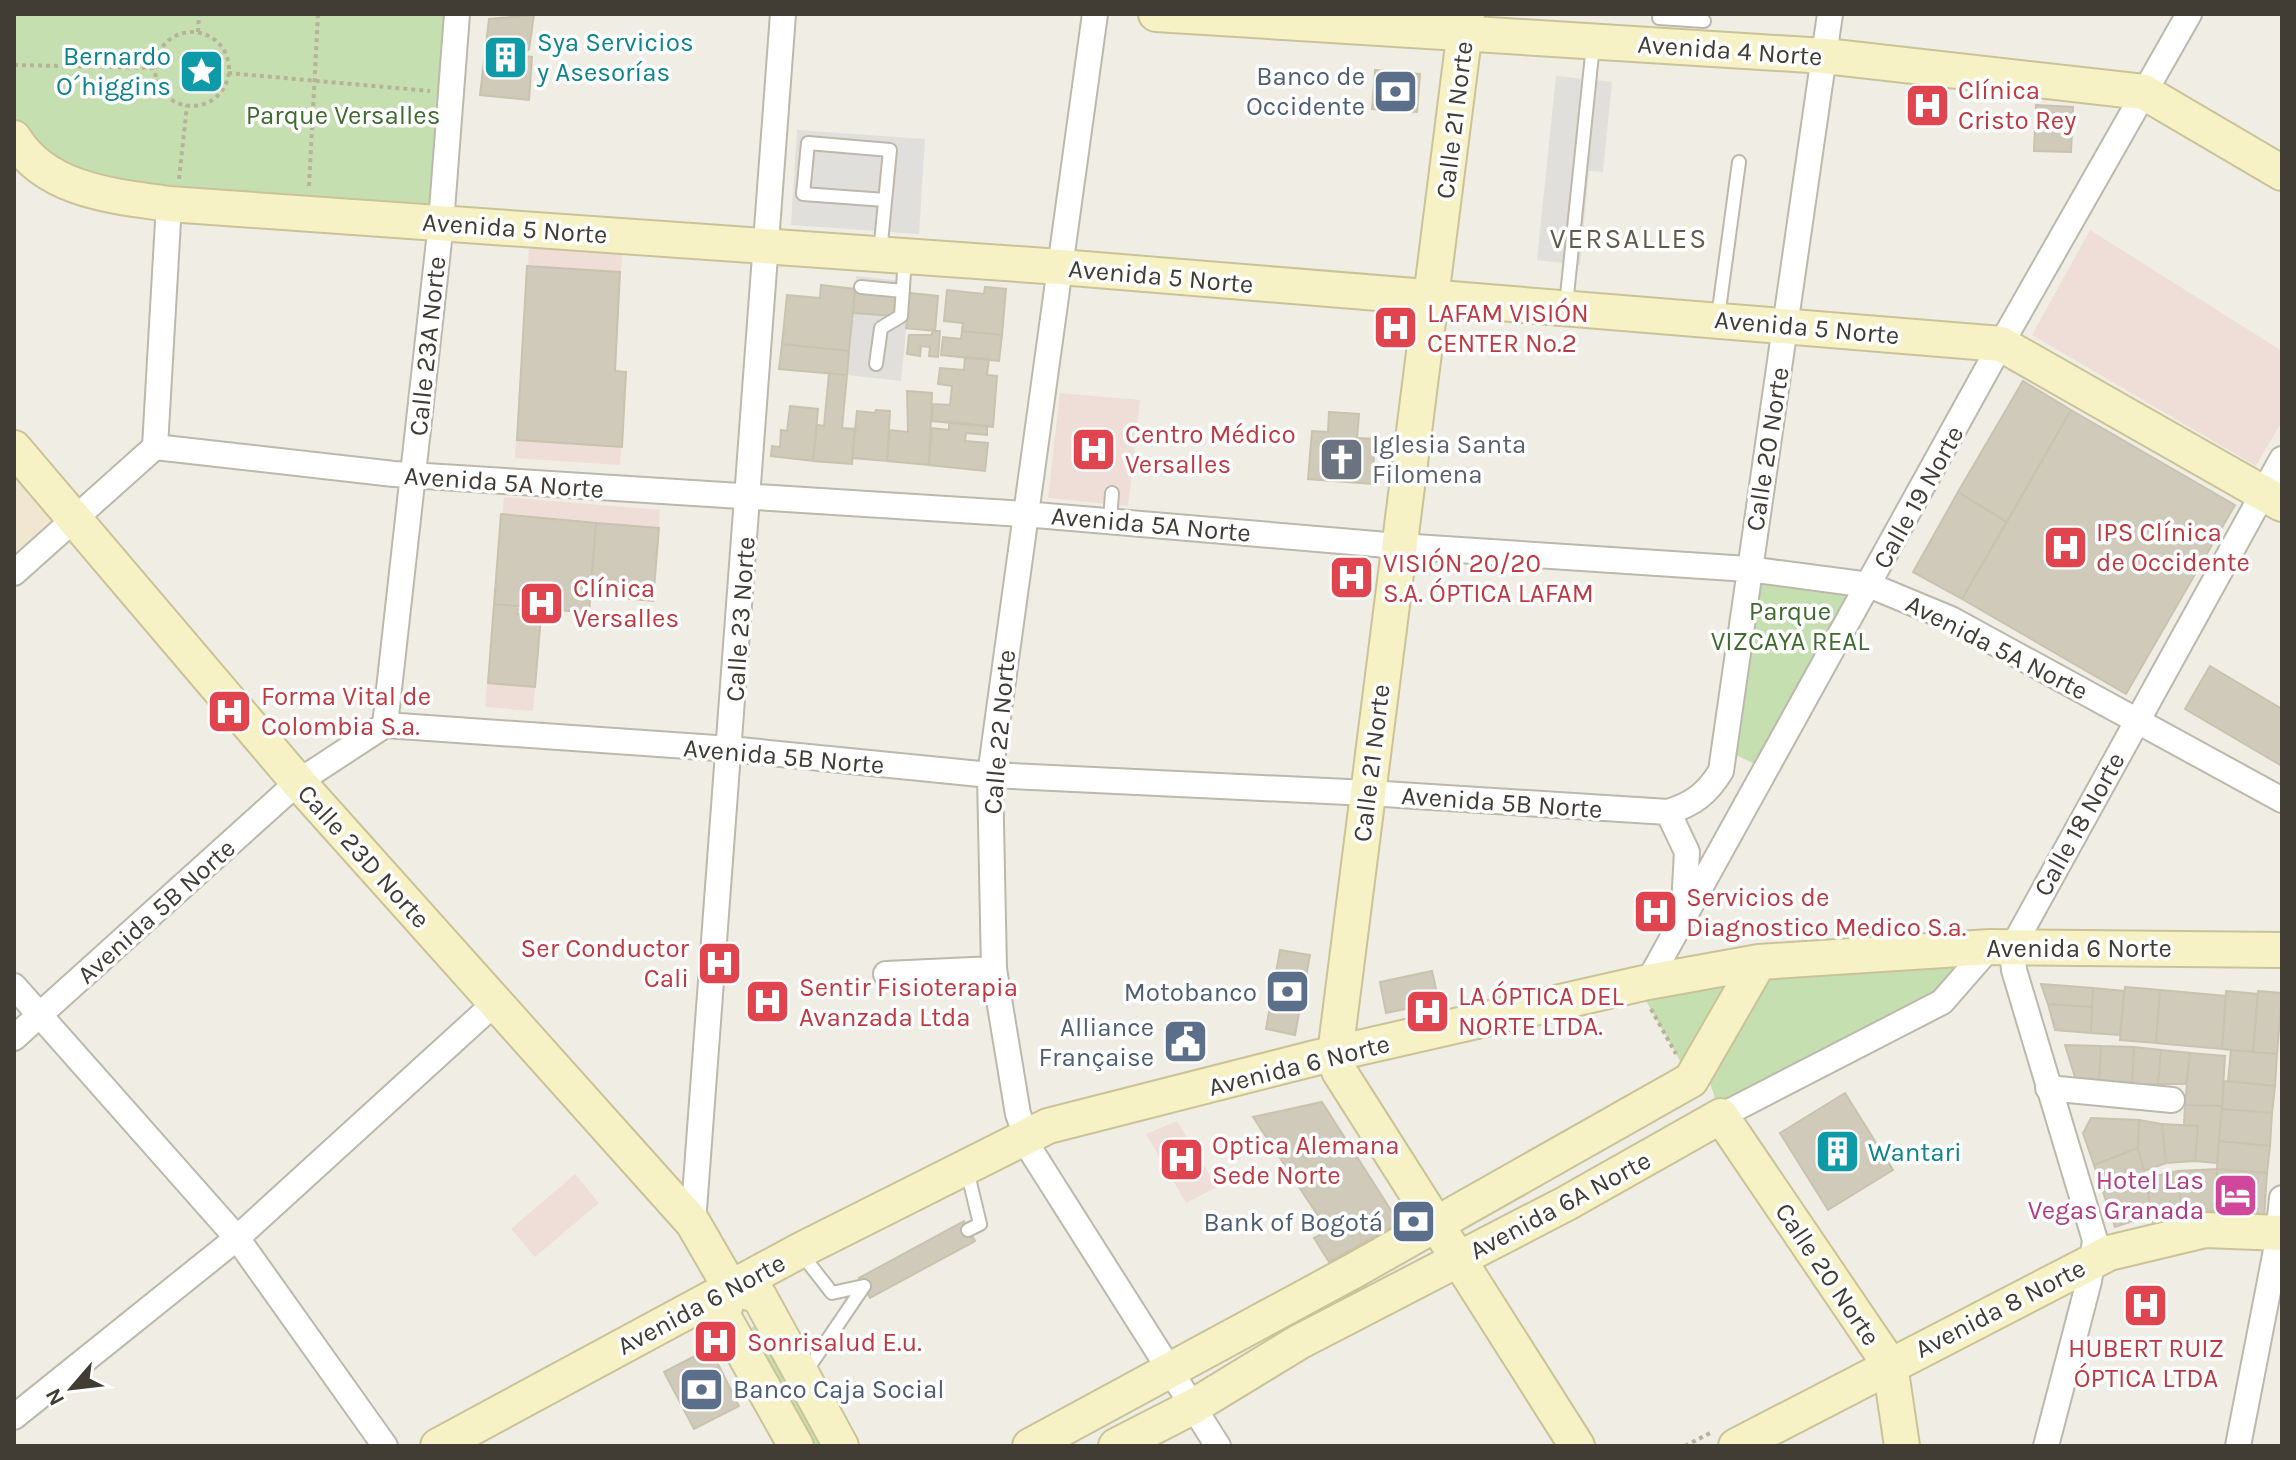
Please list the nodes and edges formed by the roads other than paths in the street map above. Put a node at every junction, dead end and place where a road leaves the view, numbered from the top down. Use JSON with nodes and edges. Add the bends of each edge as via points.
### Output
{"nodes":[{"id":1,"x":457,"y":14,"type":"edge"},
{"id":2,"x":783,"y":14,"type":"edge"},
{"id":3,"x":1095,"y":14,"type":"edge"},
{"id":4,"x":1156,"y":14,"type":"edge"},
{"id":5,"x":1830,"y":14,"type":"edge"},
{"id":6,"x":2189,"y":14,"type":"edge"},
{"id":7,"x":1466,"y":24,"type":"edge"},
{"id":8,"x":1658,"y":26,"type":"edge"},
{"id":9,"x":1703,"y":28,"type":"edge"},
{"id":10,"x":1593,"y":42,"type":"junction"},
{"id":11,"x":1825,"y":56,"type":"junction"},
{"id":12,"x":2144,"y":92,"type":"junction"},
{"id":13,"x":16,"y":145,"type":"edge"},
{"id":14,"x":1739,"y":162,"type":"dead end"},
{"id":15,"x":2282,"y":173,"type":"edge"},
{"id":16,"x":174,"y":194,"type":"junction"},
{"id":17,"x":885,"y":200,"type":"junction"},
{"id":18,"x":441,"y":223,"type":"junction"},
{"id":19,"x":766,"y":247,"type":"junction"},
{"id":20,"x":1060,"y":267,"type":"junction"},
{"id":21,"x":896,"y":268,"type":"junction"},
{"id":22,"x":861,"y":287,"type":"dead end"},
{"id":23,"x":1432,"y":298,"type":"junction"},
{"id":24,"x":1566,"y":308,"type":"junction"},
{"id":25,"x":1718,"y":320,"type":"junction"},
{"id":26,"x":1785,"y":325,"type":"junction"},
{"id":27,"x":2001,"y":344,"type":"junction"},
{"id":28,"x":876,"y":364,"type":"dead end"},
{"id":29,"x":155,"y":447,"type":"junction"},
{"id":30,"x":14,"y":448,"type":"edge"},
{"id":31,"x":2282,"y":459,"type":"edge"},
{"id":32,"x":413,"y":476,"type":"junction"},
{"id":33,"x":1112,"y":493,"type":"dead end"},
{"id":34,"x":748,"y":498,"type":"junction"},
{"id":35,"x":2273,"y":498,"type":"edge"},
{"id":36,"x":1024,"y":514,"type":"junction"},
{"id":37,"x":75,"y":517,"type":"junction"},
{"id":38,"x":1110,"y":521,"type":"junction"},
{"id":39,"x":1399,"y":546,"type":"junction"},
{"id":40,"x":1748,"y":569,"type":"junction"},
{"id":41,"x":14,"y":573,"type":"edge"},
{"id":42,"x":1869,"y":585,"type":"junction"},
{"id":43,"x":2138,"y":720,"type":"junction"},
{"id":44,"x":385,"y":725,"type":"junction"},
{"id":45,"x":1726,"y":741,"type":"junction"},
{"id":46,"x":1778,"y":745,"type":"junction"},
{"id":47,"x":730,"y":749,"type":"junction"},
{"id":48,"x":990,"y":775,"type":"junction"},
{"id":49,"x":298,"y":782,"type":"junction"},
{"id":50,"x":1368,"y":793,"type":"junction"},
{"id":51,"x":2282,"y":800,"type":"edge"},
{"id":52,"x":1668,"y":812,"type":"junction"},
{"id":53,"x":1684,"y":915,"type":"junction"},
{"id":54,"x":2001,"y":947,"type":"junction"},
{"id":55,"x":2282,"y":950,"type":"edge"},
{"id":56,"x":1759,"y":962,"type":"junction"},
{"id":57,"x":994,"y":969,"type":"junction"},
{"id":58,"x":886,"y":974,"type":"dead end"},
{"id":59,"x":1642,"y":983,"type":"junction"},
{"id":60,"x":14,"y":986,"type":"edge"},
{"id":61,"x":495,"y":1003,"type":"junction"},
{"id":62,"x":40,"y":1016,"type":"junction"},
{"id":63,"x":14,"y":1038,"type":"edge"},
{"id":64,"x":1335,"y":1054,"type":"junction"},
{"id":65,"x":2048,"y":1088,"type":"junction"},
{"id":66,"x":2172,"y":1100,"type":"dead end"},
{"id":67,"x":1721,"y":1116,"type":"junction"},
{"id":68,"x":1025,"y":1135,"type":"junction"},
{"id":69,"x":966,"y":1167,"type":"junction"},
{"id":70,"x":2282,"y":1198,"type":"edge"},
{"id":71,"x":693,"y":1223,"type":"junction"},
{"id":72,"x":1436,"y":1225,"type":"junction"},
{"id":73,"x":968,"y":1230,"type":"dead end"},
{"id":74,"x":2280,"y":1232,"type":"edge"},
{"id":75,"x":237,"y":1238,"type":"junction"},
{"id":76,"x":799,"y":1251,"type":"junction"},
{"id":77,"x":1458,"y":1259,"type":"junction"},
{"id":78,"x":2094,"y":1261,"type":"junction"},
{"id":79,"x":723,"y":1274,"type":"junction"},
{"id":80,"x":1890,"y":1365,"type":"junction"},
{"id":81,"x":1173,"y":1370,"type":"junction"},
{"id":82,"x":803,"y":1376,"type":"junction"},
{"id":83,"x":1194,"y":1406,"type":"junction"},
{"id":84,"x":14,"y":1417,"type":"edge"},
{"id":85,"x":385,"y":1446,"type":"edge"},
{"id":86,"x":438,"y":1446,"type":"edge"},
{"id":87,"x":796,"y":1446,"type":"edge"},
{"id":88,"x":841,"y":1446,"type":"edge"},
{"id":89,"x":1030,"y":1446,"type":"edge"},
{"id":90,"x":1116,"y":1446,"type":"edge"},
{"id":91,"x":1218,"y":1446,"type":"edge"},
{"id":92,"x":1577,"y":1446,"type":"edge"},
{"id":93,"x":1736,"y":1446,"type":"edge"},
{"id":94,"x":1902,"y":1446,"type":"edge"},
{"id":95,"x":2046,"y":1446,"type":"edge"},
{"id":96,"x":2238,"y":1446,"type":"edge"}],
"edges":[{"from":1,"to":18,"type":"street","name":"Calle 23A Norte"},
{"from":2,"to":19,"type":"street","name":"Calle 23 Norte"},
{"from":3,"to":20,"type":"street","name":"Calle 22 Norte"},
{"from":4,"to":7,"type":"street","name":"Avenida 4 Norte"},
{"from":5,"to":11,"type":"street","name":"Calle 20 Norte"},
{"from":6,"to":12,"type":"street","name":"Calle 19 Norte"},
{"from":7,"to":10,"type":"street","name":"Avenida 4 Norte"},
{"from":7,"to":23,"type":"street","name":"Calle 21 Norte"},
{"from":8,"to":9,"type":"street","name":"Avenida 4 Norte"},
{"from":8,"to":10,"type":"street","name":"Avenida 4 Norte"},
{"from":9,"to":11,"type":"street","name":"Avenida 4 Norte"},
{"from":10,"to":24,"type":"lane"},
{"from":11,"to":12,"type":"street","name":"Avenida 4 Norte"},
{"from":11,"to":26,"type":"street","name":"Calle 20 Norte"},
{"from":12,"to":15,"type":"street","name":"Avenida 4 Norte"},
{"from":12,"to":27,"type":"street","name":"Calle 19 Norte"},
{"from":13,"to":16,"type":"street","name":"Avenida 5 Norte","via":[[71,185],[114,196]]},
{"from":14,"to":25,"type":"lane"},
{"from":16,"to":18,"type":"street","name":"Avenida 5 Norte"},
{"from":16,"to":29,"type":"street"},
{"from":17,"to":17,"type":"lane","via":[[890,150],[808,143],[803,194]]},
{"from":17,"to":21,"type":"lane"},
{"from":18,"to":19,"type":"street","name":"Avenida 5 Norte"},
{"from":18,"to":32,"type":"street","name":"Calle 23A Norte"},
{"from":19,"to":21,"type":"street","name":"Avenida 5 Norte"},
{"from":19,"to":34,"type":"street","name":"Calle 23 Norte"},
{"from":20,"to":21,"type":"street","name":"Avenida 5 Norte"},
{"from":20,"to":23,"type":"street","name":"Avenida 5 Norte"},
{"from":20,"to":36,"type":"street","name":"Calle 22 Norte"},
{"from":21,"to":22,"type":"lane"},
{"from":21,"to":28,"type":"lane","via":[[901,316],[881,328]]},
{"from":23,"to":24,"type":"street","name":"Avenida 5 Norte"},
{"from":23,"to":39,"type":"street","name":"Calle 21 Norte"},
{"from":24,"to":25,"type":"street","name":"Avenida 5 Norte"},
{"from":25,"to":26,"type":"street","name":"Avenida 5 Norte"},
{"from":26,"to":27,"type":"street","name":"Avenida 5 Norte"},
{"from":26,"to":40,"type":"street","name":"Calle 20 Norte"},
{"from":27,"to":35,"type":"street","name":"Avenida 5 Norte"},
{"from":27,"to":42,"type":"street","name":"Calle 19 Norte"},
{"from":29,"to":32,"type":"street","name":"Avenida 5A Norte"},
{"from":29,"to":37,"type":"street"},
{"from":30,"to":37,"type":"street","name":"Calle 23D Norte"},
{"from":31,"to":35,"type":"street","name":"Calle 18 Norte"},
{"from":32,"to":34,"type":"street","name":"Avenida 5A Norte"},
{"from":32,"to":44,"type":"street","name":"Calle 23A Norte"},
{"from":33,"to":38,"type":"lane"},
{"from":34,"to":36,"type":"street","name":"Avenida 5A Norte"},
{"from":34,"to":47,"type":"street","name":"Calle 23 Norte"},
{"from":35,"to":43,"type":"street","name":"Calle 18 Norte"},
{"from":36,"to":38,"type":"street","name":"Avenida 5A Norte"},
{"from":36,"to":48,"type":"street","name":"Calle 22 Norte"},
{"from":37,"to":41,"type":"street"},
{"from":37,"to":49,"type":"street","name":"Calle 23D Norte"},
{"from":38,"to":39,"type":"street","name":"Avenida 5A Norte"},
{"from":39,"to":40,"type":"street","name":"Avenida 5A Norte"},
{"from":39,"to":50,"type":"street","name":"Calle 21 Norte"},
{"from":40,"to":42,"type":"street","name":"Avenida 5A Norte"},
{"from":40,"to":45,"type":"street","name":"Calle 20 Norte"},
{"from":42,"to":43,"type":"street","name":"Avenida 5A Norte","via":[[1951,619]]},
{"from":42,"to":46,"type":"street","name":"Calle 19 Norte"},
{"from":43,"to":51,"type":"street","name":"Avenida 5A Norte"},
{"from":43,"to":54,"type":"street","name":"Calle 18 Norte"},
{"from":44,"to":47,"type":"street","name":"Avenida 5B Norte"},
{"from":44,"to":49,"type":"street","name":"Avenida 5B Norte"},
{"from":45,"to":46,"type":"street","via":[[1734,754],[1755,764]]},
{"from":45,"to":52,"type":"street","name":"Calle 20 Norte","via":[[1721,771],[1709,790]]},
{"from":46,"to":53,"type":"street","name":"Calle 19 Norte"},
{"from":47,"to":48,"type":"street","name":"Avenida 5B Norte"},
{"from":47,"to":71,"type":"street","name":"Calle 23 Norte"},
{"from":48,"to":50,"type":"street","name":"Avenida 5B Norte"},
{"from":48,"to":57,"type":"street","name":"Calle 22 Norte"},
{"from":49,"to":61,"type":"street","name":"Calle 23D Norte"},
{"from":49,"to":62,"type":"street","name":"Avenida 5B Norte"},
{"from":50,"to":52,"type":"street","name":"Avenida 5B Norte"},
{"from":50,"to":64,"type":"street","name":"Calle 21 Norte"},
{"from":52,"to":53,"type":"street","via":[[1687,852]]},
{"from":53,"to":59,"type":"street","name":"Calle 19 Norte"},
{"from":54,"to":55,"type":"street","name":"Avenida 6 Norte"},
{"from":54,"to":56,"type":"street","name":"Avenida 6 Norte"},
{"from":54,"to":65,"type":"street","via":[[2014,970]]},
{"from":54,"to":67,"type":"street","name":"Avenida 6A Norte","via":[[1942,1002]]},
{"from":56,"to":59,"type":"street","name":"Avenida 6 Norte"},
{"from":56,"to":72,"type":"street","name":"Avenida 6A Norte","via":[[1691,1080]]},
{"from":57,"to":58,"type":"street"},
{"from":57,"to":68,"type":"street","name":"Calle 22 Norte"},
{"from":59,"to":64,"type":"street","name":"Avenida 6 Norte"},
{"from":60,"to":62,"type":"street"},
{"from":61,"to":71,"type":"street","name":"Calle 23D Norte"},
{"from":61,"to":75,"type":"street"},
{"from":62,"to":63,"type":"street","name":"Avenida 5B Norte"},
{"from":62,"to":75,"type":"street"},
{"from":64,"to":68,"type":"street","name":"Avenida 6 Norte"},
{"from":64,"to":72,"type":"street","via":[[1339,1071]]},
{"from":65,"to":66,"type":"street"},
{"from":65,"to":78,"type":"street","via":[[2095,1240]]},
{"from":67,"to":77,"type":"street","name":"Avenida 6A Norte"},
{"from":67,"to":80,"type":"street","name":"Calle 20 Norte"},
{"from":68,"to":69,"type":"street","name":"Avenida 6 Norte"},
{"from":68,"to":81,"type":"street","name":"Calle 22 Norte"},
{"from":69,"to":73,"type":"lane","via":[[980,1224]]},
{"from":69,"to":76,"type":"street","name":"Avenida 6 Norte"},
{"from":70,"to":74,"type":"street"},
{"from":71,"to":79,"type":"street","name":"Calle 23D Norte"},
{"from":72,"to":77,"type":"street"},
{"from":72,"to":81,"type":"street","name":"Avenida 6A Norte"},
{"from":74,"to":78,"type":"street","name":"Avenida 8 Norte","via":[[2205,1230],[2135,1245]]},
{"from":74,"to":96,"type":"street"},
{"from":75,"to":84,"type":"street"},
{"from":75,"to":85,"type":"street"},
{"from":76,"to":79,"type":"street","name":"Avenida 6 Norte"},
{"from":76,"to":82,"type":"lane","via":[[832,1293],[864,1286]]},
{"from":77,"to":83,"type":"street","name":"Avenida 6A Norte","via":[[1299,1342]]},
{"from":77,"to":92,"type":"street"},
{"from":78,"to":80,"type":"street","name":"Avenida 8 Norte"},
{"from":78,"to":95,"type":"street"},
{"from":79,"to":82,"type":"street","via":[[759,1296]]},
{"from":79,"to":86,"type":"street","name":"Avenida 6 Norte"},
{"from":79,"to":87,"type":"street","via":[[723,1316]]},
{"from":80,"to":93,"type":"street","name":"Avenida 8 Norte"},
{"from":80,"to":94,"type":"street","name":"Calle 20 Norte"},
{"from":81,"to":83,"type":"street","name":"Calle 22 Norte"},
{"from":81,"to":89,"type":"street","name":"Avenida 6A Norte"},
{"from":82,"to":88,"type":"street"},
{"from":83,"to":90,"type":"street","name":"Avenida 6A Norte"},
{"from":83,"to":91,"type":"street","name":"Calle 22 Norte"}]}
